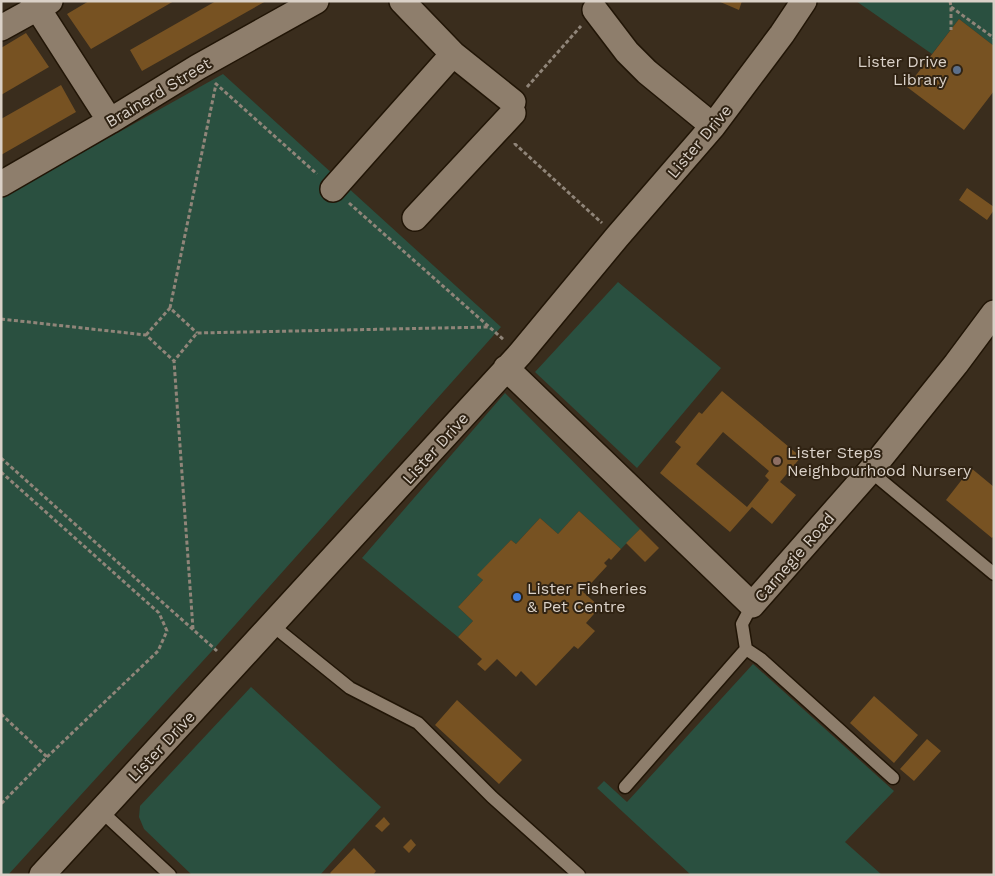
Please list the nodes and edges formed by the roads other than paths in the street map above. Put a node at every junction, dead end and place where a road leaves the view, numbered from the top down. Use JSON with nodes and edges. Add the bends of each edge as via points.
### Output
{"nodes":[{"id":1,"x":316,"y":1,"type":"edge"},
{"id":2,"x":402,"y":1,"type":"edge"},
{"id":3,"x":804,"y":1,"type":"edge"},
{"id":4,"x":40,"y":4,"type":"edge"},
{"id":5,"x":595,"y":10,"type":"road end"},
{"id":6,"x":1,"y":28,"type":"edge"},
{"id":7,"x":453,"y":54,"type":"junction"},
{"id":8,"x":110,"y":121,"type":"junction"},
{"id":9,"x":714,"y":126,"type":"junction"},
{"id":10,"x":1,"y":184,"type":"edge"},
{"id":11,"x":333,"y":189,"type":"road end"},
{"id":12,"x":414,"y":218,"type":"dead end"},
{"id":13,"x":994,"y":313,"type":"edge"},
{"id":14,"x":513,"y":361,"type":"junction"},
{"id":15,"x":870,"y":471,"type":"junction"},
{"id":16,"x":994,"y":574,"type":"edge"},
{"id":17,"x":752,"y":605,"type":"junction"},
{"id":18,"x":272,"y":625,"type":"junction"},
{"id":19,"x":746,"y":649,"type":"junction"},
{"id":20,"x":892,"y":778,"type":"dead end"},
{"id":21,"x":625,"y":787,"type":"dead end"},
{"id":22,"x":101,"y":811,"type":"junction"},
{"id":23,"x":44,"y":874,"type":"edge"},
{"id":24,"x":170,"y":875,"type":"edge"},
{"id":25,"x":579,"y":875,"type":"edge"}],
"edges":[{"from":1,"to":8,"type":"street","name":"Brainerd Street"},
{"from":2,"to":7,"type":"street"},
{"from":3,"to":9,"type":"street","name":"Lister Drive"},
{"from":4,"to":6,"type":"street"},
{"from":4,"to":8,"type":"street"},
{"from":5,"to":9,"type":"street","via":[[647,72]]},
{"from":7,"to":11,"type":"street"},
{"from":7,"to":12,"type":"street","via":[[513,108]]},
{"from":8,"to":10,"type":"street","name":"Brainerd Street"},
{"from":9,"to":14,"type":"street","name":"Lister Drive"},
{"from":13,"to":15,"type":"street","name":"Carnegie Road"},
{"from":14,"to":17,"type":"street","name":"Carnegie Road"},
{"from":14,"to":18,"type":"street","name":"Lister Drive"},
{"from":15,"to":16,"type":"lane"},
{"from":15,"to":17,"type":"street","name":"Carnegie Road"},
{"from":17,"to":19,"type":"lane","via":[[742,624]]},
{"from":18,"to":22,"type":"street","name":"Lister Drive"},
{"from":18,"to":25,"type":"lane","via":[[350,688],[418,723],[492,797]]},
{"from":19,"to":20,"type":"lane"},
{"from":19,"to":21,"type":"lane"},
{"from":22,"to":23,"type":"street","name":"Lister Drive"},
{"from":22,"to":24,"type":"lane"}]}
